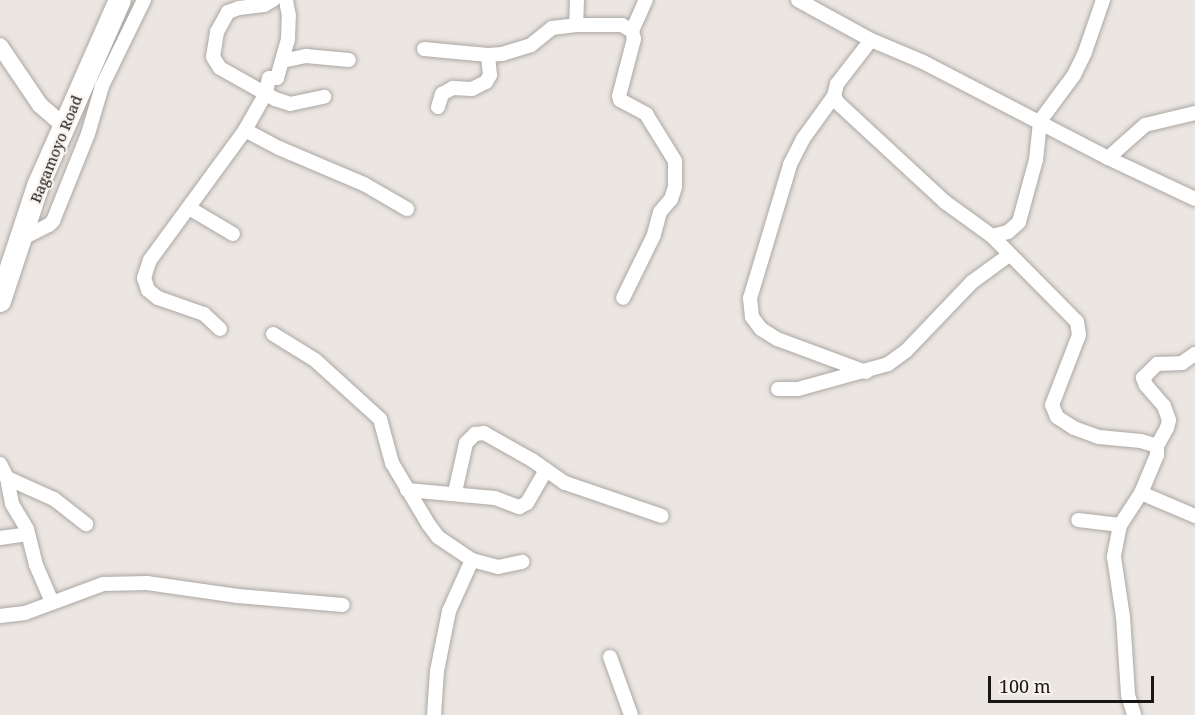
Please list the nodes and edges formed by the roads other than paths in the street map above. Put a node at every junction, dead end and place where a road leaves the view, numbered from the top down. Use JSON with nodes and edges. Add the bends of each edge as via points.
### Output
{"nodes":[{"id":1,"x":120,"y":0,"type":"edge"},
{"id":2,"x":144,"y":0,"type":"edge"},
{"id":3,"x":273,"y":0,"type":"edge"},
{"id":4,"x":286,"y":0,"type":"edge"},
{"id":5,"x":577,"y":0,"type":"edge"},
{"id":6,"x":646,"y":0,"type":"edge"},
{"id":7,"x":798,"y":0,"type":"edge"},
{"id":8,"x":1103,"y":0,"type":"edge"},
{"id":9,"x":576,"y":25,"type":"junction"},
{"id":10,"x":632,"y":31,"type":"junction"},
{"id":11,"x":871,"y":40,"type":"junction"},
{"id":12,"x":0,"y":46,"type":"edge"},
{"id":13,"x":423,"y":49,"type":"dead end"},
{"id":14,"x":488,"y":55,"type":"junction"},
{"id":15,"x":349,"y":60,"type":"dead end"},
{"id":16,"x":282,"y":61,"type":"junction"},
{"id":17,"x":93,"y":83,"type":"junction"},
{"id":18,"x":266,"y":93,"type":"junction"},
{"id":19,"x":834,"y":96,"type":"junction"},
{"id":20,"x":324,"y":97,"type":"dead end"},
{"id":21,"x":438,"y":107,"type":"dead end"},
{"id":22,"x":1195,"y":113,"type":"edge"},
{"id":23,"x":1040,"y":121,"type":"junction"},
{"id":24,"x":64,"y":126,"type":"junction"},
{"id":25,"x":245,"y":130,"type":"junction"},
{"id":26,"x":1108,"y":158,"type":"junction"},
{"id":27,"x":1195,"y":199,"type":"edge"},
{"id":28,"x":189,"y":208,"type":"junction"},
{"id":29,"x":407,"y":208,"type":"dead end"},
{"id":30,"x":233,"y":234,"type":"dead end"},
{"id":31,"x":992,"y":236,"type":"junction"},
{"id":32,"x":13,"y":246,"type":"edge"},
{"id":33,"x":1008,"y":255,"type":"junction"},
{"id":34,"x":623,"y":298,"type":"dead end"},
{"id":35,"x":0,"y":301,"type":"edge"},
{"id":36,"x":220,"y":329,"type":"dead end"},
{"id":37,"x":273,"y":334,"type":"dead end"},
{"id":38,"x":1195,"y":354,"type":"edge"},
{"id":39,"x":866,"y":372,"type":"junction"},
{"id":40,"x":778,"y":389,"type":"dead end"},
{"id":41,"x":1157,"y":446,"type":"junction"},
{"id":42,"x":0,"y":464,"type":"edge"},
{"id":43,"x":546,"y":470,"type":"junction"},
{"id":44,"x":6,"y":478,"type":"junction"},
{"id":45,"x":407,"y":490,"type":"junction"},
{"id":46,"x":455,"y":492,"type":"junction"},
{"id":47,"x":1141,"y":494,"type":"junction"},
{"id":48,"x":662,"y":516,"type":"dead end"},
{"id":49,"x":1195,"y":516,"type":"edge"},
{"id":50,"x":1078,"y":520,"type":"dead end"},
{"id":51,"x":86,"y":524,"type":"dead end"},
{"id":52,"x":1120,"y":525,"type":"junction"},
{"id":53,"x":28,"y":534,"type":"junction"},
{"id":54,"x":0,"y":538,"type":"edge"},
{"id":55,"x":472,"y":560,"type":"junction"},
{"id":56,"x":522,"y":562,"type":"dead end"},
{"id":57,"x":52,"y":602,"type":"junction"},
{"id":58,"x":343,"y":605,"type":"dead end"},
{"id":59,"x":0,"y":616,"type":"edge"},
{"id":60,"x":610,"y":657,"type":"dead end"},
{"id":61,"x":434,"y":715,"type":"edge"},
{"id":62,"x":631,"y":715,"type":"edge"},
{"id":63,"x":1134,"y":715,"type":"edge"}],
"edges":[{"from":1,"to":17,"type":"highway","name":"Bagamoyo Road"},
{"from":2,"to":17,"type":"street"},
{"from":3,"to":18,"type":"street","via":[[228,12],[217,32],[213,57],[220,68]]},
{"from":4,"to":16,"type":"street","via":[[288,39]]},
{"from":5,"to":9,"type":"street"},
{"from":6,"to":10,"type":"street"},
{"from":7,"to":11,"type":"street"},
{"from":8,"to":23,"type":"street","via":[[1074,75]]},
{"from":9,"to":10,"type":"street","via":[[622,25]]},
{"from":9,"to":14,"type":"street","via":[[552,27],[531,45]]},
{"from":10,"to":34,"type":"street","via":[[634,39],[620,100],[646,114],[671,151],[676,180],[671,199],[660,212],[654,235]]},
{"from":11,"to":19,"type":"street","via":[[837,84]]},
{"from":11,"to":23,"type":"street"},
{"from":12,"to":24,"type":"street","via":[[40,105]]},
{"from":13,"to":14,"type":"street"},
{"from":14,"to":21,"type":"street","via":[[490,75],[486,81],[472,89],[453,88],[442,94]]},
{"from":15,"to":16,"type":"street","via":[[306,56]]},
{"from":16,"to":18,"type":"street","via":[[278,78],[269,78]]},
{"from":17,"to":24,"type":"highway","name":"Bagamoyo Road"},
{"from":17,"to":32,"type":"street","via":[[90,128],[53,220]]},
{"from":18,"to":20,"type":"street","via":[[290,104]]},
{"from":18,"to":25,"type":"street"},
{"from":19,"to":31,"type":"street","via":[[945,202]]},
{"from":19,"to":39,"type":"street","via":[[803,139],[790,165],[750,298],[752,317],[777,339]]},
{"from":22,"to":26,"type":"street","via":[[1145,125]]},
{"from":23,"to":26,"type":"street"},
{"from":23,"to":31,"type":"street","via":[[1036,160],[1019,222],[1008,232]]},
{"from":24,"to":32,"type":"highway","name":"Bagamoyo Road"},
{"from":25,"to":28,"type":"street"},
{"from":25,"to":29,"type":"street"},
{"from":26,"to":27,"type":"street"},
{"from":28,"to":30,"type":"street"},
{"from":28,"to":36,"type":"street","via":[[150,260],[144,278],[148,290],[159,298],[204,314]]},
{"from":31,"to":33,"type":"street"},
{"from":32,"to":35,"type":"highway","name":"Bagamoyo Road"},
{"from":33,"to":39,"type":"street","via":[[972,282],[897,358]]},
{"from":33,"to":41,"type":"street","via":[[1067,310],[1080,330],[1055,396],[1053,411],[1057,417],[1099,437]]},
{"from":37,"to":45,"type":"street","via":[[315,360],[380,419],[392,463]]},
{"from":38,"to":41,"type":"street","via":[[1182,363],[1157,364],[1143,378],[1164,406],[1169,420]]},
{"from":39,"to":40,"type":"street","via":[[798,389]]},
{"from":41,"to":47,"type":"street"},
{"from":42,"to":44,"type":"street"},
{"from":43,"to":46,"type":"street","via":[[527,503],[519,507],[495,498]]},
{"from":43,"to":46,"type":"street","via":[[488,434],[475,434],[466,443]]},
{"from":43,"to":48,"type":"street","via":[[578,488]]},
{"from":44,"to":51,"type":"street","via":[[54,500]]},
{"from":44,"to":53,"type":"street","via":[[12,504]]},
{"from":45,"to":46,"type":"street"},
{"from":45,"to":55,"type":"street","via":[[438,537]]},
{"from":47,"to":49,"type":"street"},
{"from":47,"to":52,"type":"street"},
{"from":50,"to":52,"type":"street"},
{"from":52,"to":63,"type":"street","via":[[1114,557],[1128,695]]},
{"from":53,"to":54,"type":"street"},
{"from":53,"to":57,"type":"street"},
{"from":55,"to":56,"type":"street","via":[[498,567]]},
{"from":55,"to":61,"type":"street","via":[[449,611],[437,671]]},
{"from":57,"to":58,"type":"street","via":[[104,584],[147,583]]},
{"from":57,"to":59,"type":"street","via":[[25,613]]},
{"from":60,"to":62,"type":"street"}]}
